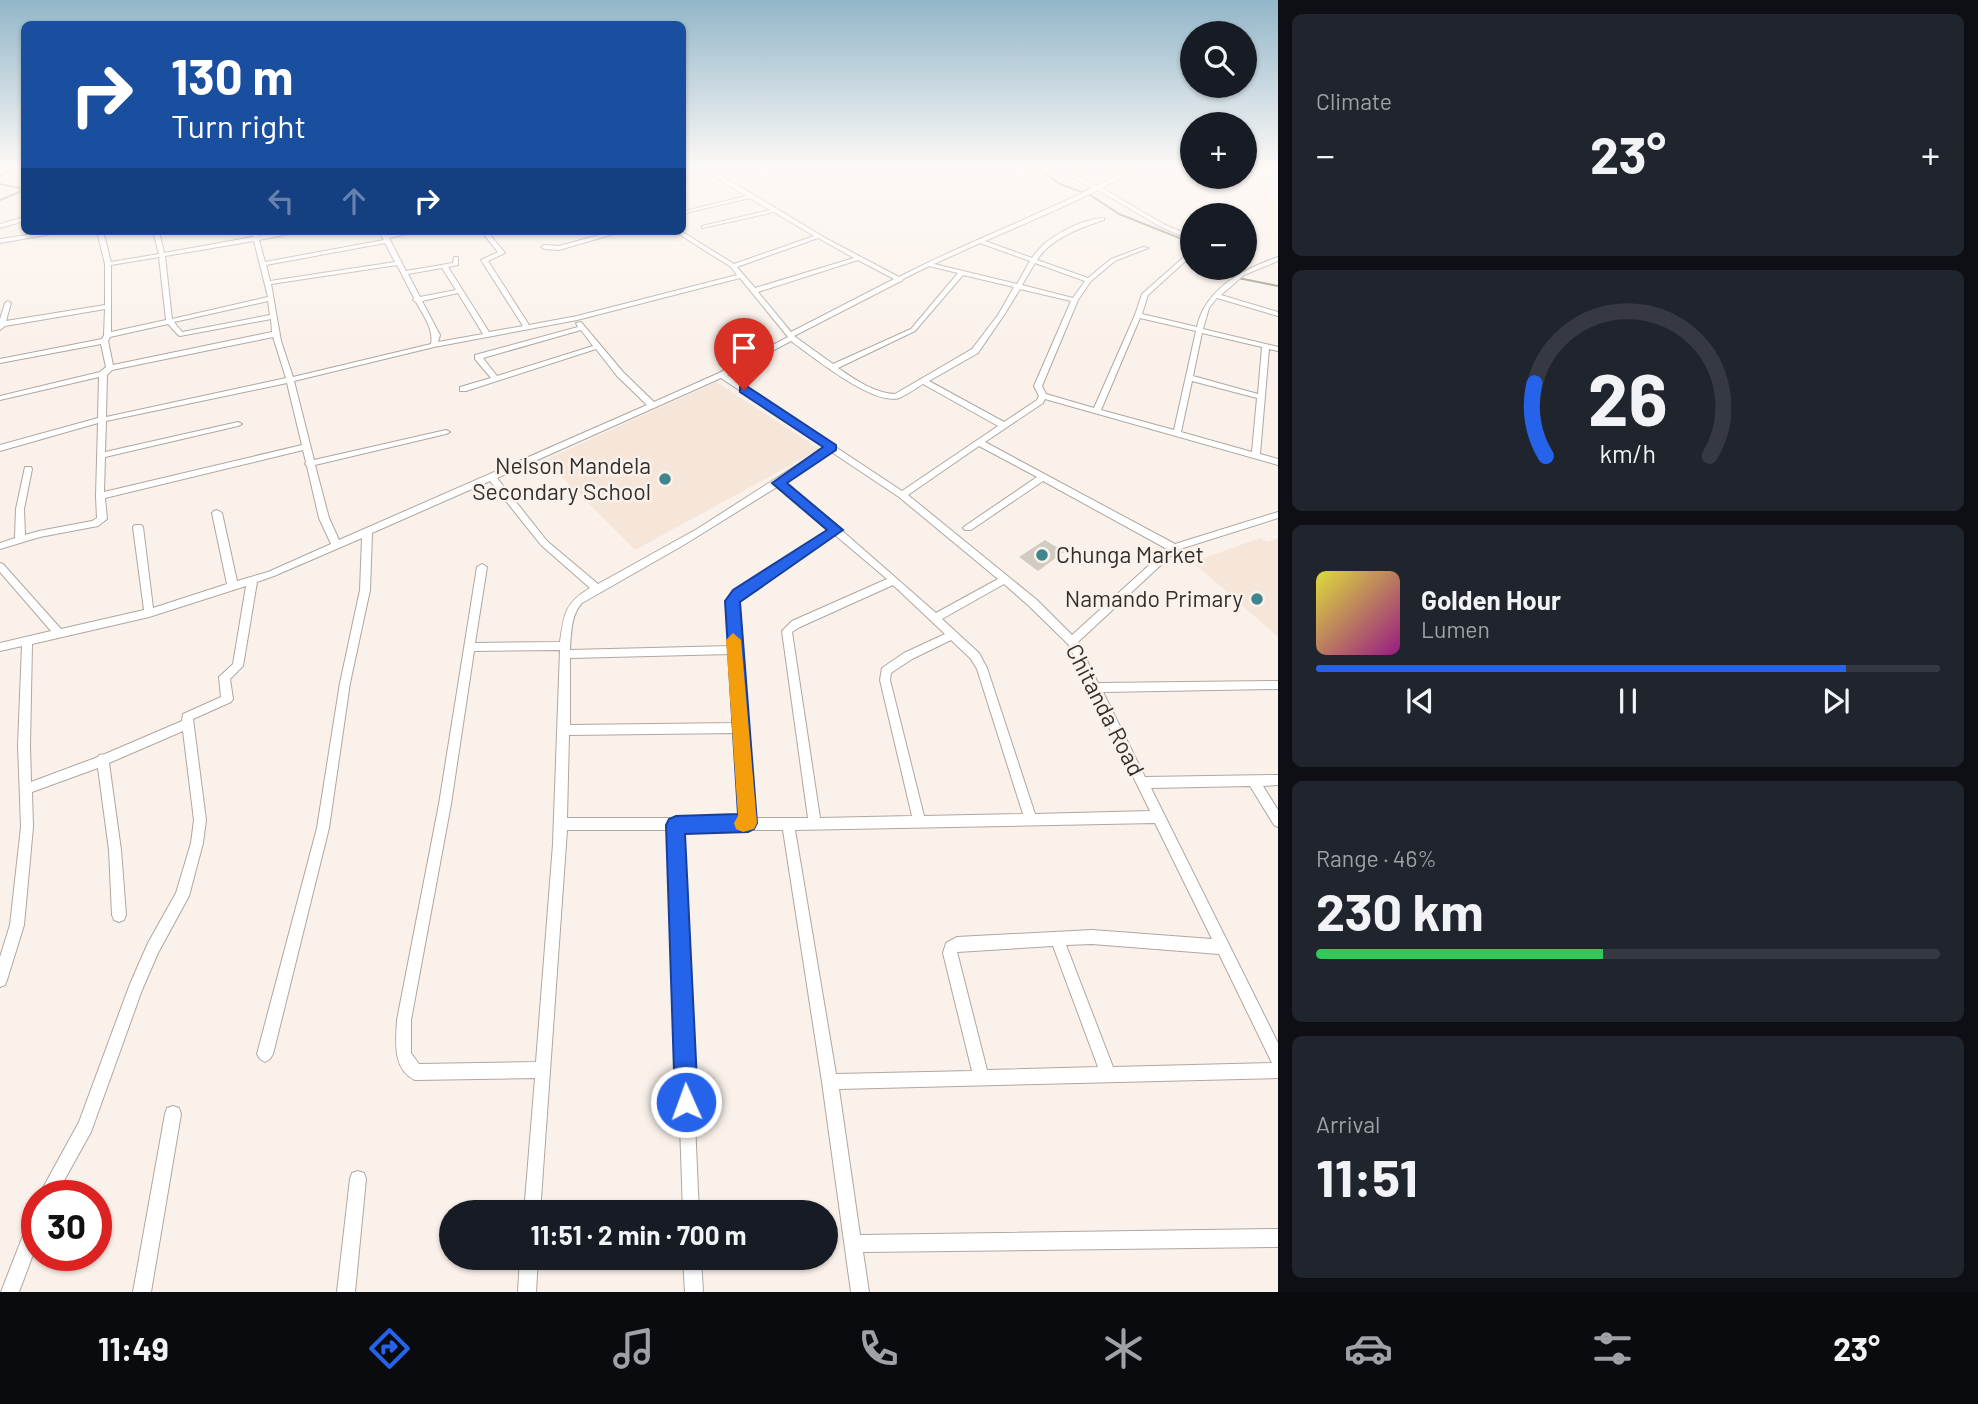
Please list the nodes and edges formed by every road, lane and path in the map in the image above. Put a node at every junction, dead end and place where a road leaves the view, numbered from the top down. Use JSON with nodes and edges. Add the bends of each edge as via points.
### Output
{"nodes":[{"id":1,"x":804,"y":227,"type":"edge"},
{"id":2,"x":1009,"y":227,"type":"edge"},
{"id":3,"x":1075,"y":227,"type":"edge"},
{"id":4,"x":39,"y":235,"type":"edge"},
{"id":5,"x":101,"y":235,"type":"edge"},
{"id":6,"x":157,"y":235,"type":"edge"},
{"id":7,"x":255,"y":235,"type":"edge"},
{"id":8,"x":487,"y":235,"type":"edge"},
{"id":9,"x":606,"y":235,"type":"edge"},
{"id":10,"x":683,"y":235,"type":"edge"},
{"id":11,"x":385,"y":236,"type":"edge"},
{"id":12,"x":819,"y":236,"type":"junction"},
{"id":13,"x":0,"y":241,"type":"edge"},
{"id":14,"x":979,"y":241,"type":"junction"},
{"id":15,"x":544,"y":247,"type":"dead end"},
{"id":16,"x":1145,"y":248,"type":"dead end"},
{"id":17,"x":162,"y":255,"type":"junction"},
{"id":18,"x":456,"y":258,"type":"dead end"},
{"id":19,"x":859,"y":258,"type":"junction"},
{"id":20,"x":1034,"y":258,"type":"junction"},
{"id":21,"x":1278,"y":259,"type":"edge"},
{"id":22,"x":400,"y":263,"type":"junction"},
{"id":23,"x":1180,"y":263,"type":"edge"},
{"id":24,"x":108,"y":264,"type":"junction"},
{"id":25,"x":264,"y":264,"type":"junction"},
{"id":26,"x":928,"y":264,"type":"junction"},
{"id":27,"x":444,"y":266,"type":"junction"},
{"id":28,"x":733,"y":266,"type":"junction"},
{"id":29,"x":962,"y":272,"type":"junction"},
{"id":30,"x":405,"y":273,"type":"junction"},
{"id":31,"x":740,"y":276,"type":"junction"},
{"id":32,"x":900,"y":280,"type":"junction"},
{"id":33,"x":1089,"y":280,"type":"junction"},
{"id":34,"x":268,"y":283,"type":"junction"},
{"id":35,"x":1017,"y":285,"type":"junction"},
{"id":36,"x":460,"y":291,"type":"junction"},
{"id":37,"x":753,"y":291,"type":"junction"},
{"id":38,"x":1216,"y":296,"type":"junction"},
{"id":39,"x":269,"y":299,"type":"junction"},
{"id":40,"x":416,"y":300,"type":"junction"},
{"id":41,"x":1075,"y":300,"type":"junction"},
{"id":42,"x":8,"y":303,"type":"dead end"},
{"id":43,"x":108,"y":306,"type":"junction"},
{"id":44,"x":1278,"y":314,"type":"edge"},
{"id":45,"x":1138,"y":315,"type":"junction"},
{"id":46,"x":274,"y":317,"type":"junction"},
{"id":47,"x":577,"y":317,"type":"junction"},
{"id":48,"x":169,"y":320,"type":"junction"},
{"id":49,"x":1,"y":326,"type":"edge"},
{"id":50,"x":528,"y":328,"type":"junction"},
{"id":51,"x":581,"y":328,"type":"junction"},
{"id":52,"x":1202,"y":331,"type":"junction"},
{"id":53,"x":275,"y":334,"type":"junction"},
{"id":54,"x":488,"y":336,"type":"junction"},
{"id":55,"x":790,"y":337,"type":"junction"},
{"id":56,"x":106,"y":338,"type":"junction"},
{"id":57,"x":434,"y":345,"type":"junction"},
{"id":58,"x":1266,"y":346,"type":"junction"},
{"id":59,"x":596,"y":347,"type":"junction"},
{"id":60,"x":1278,"y":349,"type":"edge"},
{"id":61,"x":0,"y":362,"type":"edge"},
{"id":62,"x":833,"y":367,"type":"junction"},
{"id":63,"x":107,"y":371,"type":"junction"},
{"id":64,"x":722,"y":375,"type":"junction"},
{"id":65,"x":1191,"y":378,"type":"junction"},
{"id":66,"x":496,"y":379,"type":"junction"},
{"id":67,"x":289,"y":380,"type":"junction"},
{"id":68,"x":925,"y":380,"type":"junction"},
{"id":69,"x":463,"y":389,"type":"dead end"},
{"id":70,"x":1043,"y":396,"type":"junction"},
{"id":71,"x":1261,"y":397,"type":"junction"},
{"id":72,"x":0,"y":398,"type":"edge"},
{"id":73,"x":652,"y":405,"type":"junction"},
{"id":74,"x":1097,"y":411,"type":"junction"},
{"id":75,"x":102,"y":420,"type":"junction"},
{"id":76,"x":238,"y":424,"type":"dead end"},
{"id":77,"x":1005,"y":426,"type":"junction"},
{"id":78,"x":446,"y":432,"type":"dead end"},
{"id":79,"x":1177,"y":433,"type":"junction"},
{"id":80,"x":980,"y":443,"type":"junction"},
{"id":81,"x":306,"y":447,"type":"junction"},
{"id":82,"x":831,"y":447,"type":"junction"},
{"id":83,"x":0,"y":448,"type":"edge"},
{"id":84,"x":100,"y":456,"type":"junction"},
{"id":85,"x":1256,"y":456,"type":"junction"},
{"id":86,"x":1278,"y":462,"type":"edge"},
{"id":87,"x":309,"y":464,"type":"junction"},
{"id":88,"x":29,"y":469,"type":"dead end"},
{"id":89,"x":491,"y":476,"type":"junction"},
{"id":90,"x":1043,"y":477,"type":"junction"},
{"id":91,"x":778,"y":483,"type":"junction"},
{"id":92,"x":902,"y":495,"type":"junction"},
{"id":93,"x":100,"y":496,"type":"junction"},
{"id":94,"x":217,"y":513,"type":"dead end"},
{"id":95,"x":1278,"y":515,"type":"edge"},
{"id":96,"x":138,"y":527,"type":"dead end"},
{"id":97,"x":968,"y":528,"type":"dead end"},
{"id":98,"x":836,"y":530,"type":"junction"},
{"id":99,"x":368,"y":531,"type":"junction"},
{"id":100,"x":20,"y":540,"type":"junction"},
{"id":101,"x":336,"y":545,"type":"junction"},
{"id":102,"x":0,"y":546,"type":"edge"},
{"id":103,"x":1174,"y":548,"type":"junction"},
{"id":104,"x":0,"y":566,"type":"edge"},
{"id":105,"x":482,"y":567,"type":"dead end"},
{"id":106,"x":894,"y":580,"type":"junction"},
{"id":107,"x":1004,"y":580,"type":"junction"},
{"id":108,"x":252,"y":581,"type":"junction"},
{"id":109,"x":233,"y":587,"type":"junction"},
{"id":110,"x":599,"y":590,"type":"junction"},
{"id":111,"x":149,"y":613,"type":"junction"},
{"id":112,"x":935,"y":618,"type":"junction"},
{"id":113,"x":59,"y":634,"type":"junction"},
{"id":114,"x":953,"y":635,"type":"junction"},
{"id":115,"x":1072,"y":641,"type":"junction"},
{"id":116,"x":27,"y":642,"type":"junction"},
{"id":117,"x":0,"y":647,"type":"edge"},
{"id":118,"x":469,"y":647,"type":"junction"},
{"id":119,"x":566,"y":650,"type":"junction"},
{"id":120,"x":734,"y":650,"type":"junction"},
{"id":121,"x":1278,"y":685,"type":"edge"},
{"id":122,"x":1097,"y":688,"type":"junction"},
{"id":123,"x":188,"y":724,"type":"junction"},
{"id":124,"x":740,"y":728,"type":"junction"},
{"id":125,"x":564,"y":730,"type":"junction"},
{"id":126,"x":103,"y":759,"type":"junction"},
{"id":127,"x":1278,"y":780,"type":"edge"},
{"id":128,"x":1253,"y":781,"type":"junction"},
{"id":129,"x":1142,"y":783,"type":"junction"},
{"id":130,"x":26,"y":789,"type":"junction"},
{"id":131,"x":1158,"y":817,"type":"junction"},
{"id":132,"x":1031,"y":819,"type":"junction"},
{"id":133,"x":919,"y":821,"type":"junction"},
{"id":134,"x":1278,"y":821,"type":"edge"},
{"id":135,"x":748,"y":823,"type":"junction"},
{"id":136,"x":562,"y":824,"type":"junction"},
{"id":137,"x":788,"y":824,"type":"junction"},
{"id":138,"x":815,"y":824,"type":"junction"},
{"id":139,"x":676,"y":825,"type":"junction"},
{"id":140,"x":118,"y":915,"type":"dead end"},
{"id":141,"x":1057,"y":939,"type":"junction"},
{"id":142,"x":1222,"y":947,"type":"junction"},
{"id":143,"x":0,"y":980,"type":"edge"},
{"id":144,"x":265,"y":1054,"type":"dead end"},
{"id":145,"x":1278,"y":1059,"type":"edge"},
{"id":146,"x":541,"y":1070,"type":"junction"},
{"id":147,"x":1278,"y":1070,"type":"edge"},
{"id":148,"x":1108,"y":1074,"type":"junction"},
{"id":149,"x":981,"y":1077,"type":"junction"},
{"id":150,"x":830,"y":1082,"type":"junction"},
{"id":151,"x":173,"y":1114,"type":"dead end"},
{"id":152,"x":358,"y":1179,"type":"dead end"},
{"id":153,"x":55,"y":1180,"type":"edge"},
{"id":154,"x":533,"y":1200,"type":"edge"},
{"id":155,"x":690,"y":1200,"type":"edge"},
{"id":156,"x":1278,"y":1238,"type":"edge"},
{"id":157,"x":853,"y":1244,"type":"junction"},
{"id":158,"x":21,"y":1263,"type":"edge"},
{"id":159,"x":528,"y":1270,"type":"edge"},
{"id":160,"x":693,"y":1270,"type":"edge"},
{"id":161,"x":10,"y":1292,"type":"edge"},
{"id":162,"x":142,"y":1292,"type":"edge"},
{"id":163,"x":346,"y":1292,"type":"edge"},
{"id":164,"x":527,"y":1292,"type":"edge"},
{"id":165,"x":694,"y":1292,"type":"edge"},
{"id":166,"x":860,"y":1292,"type":"edge"}],
"edges":[{"from":1,"to":12,"type":"street"},
{"from":2,"to":14,"type":"street"},
{"from":3,"to":20,"type":"street","via":[[1047,243]]},
{"from":4,"to":13,"type":"street"},
{"from":5,"to":24,"type":"street"},
{"from":6,"to":17,"type":"street"},
{"from":7,"to":17,"type":"street"},
{"from":7,"to":25,"type":"street"},
{"from":8,"to":50,"type":"street","via":[[502,253],[484,260]]},
{"from":9,"to":15,"type":"street","via":[[559,248]]},
{"from":10,"to":28,"type":"street"},
{"from":11,"to":22,"type":"street"},
{"from":11,"to":25,"type":"street"},
{"from":12,"to":19,"type":"street"},
{"from":12,"to":28,"type":"street"},
{"from":14,"to":20,"type":"street"},
{"from":14,"to":26,"type":"street"},
{"from":16,"to":33,"type":"street","via":[[1113,260]]},
{"from":17,"to":24,"type":"street"},
{"from":17,"to":48,"type":"street"},
{"from":18,"to":27,"type":"street","via":[[458,263]]},
{"from":19,"to":32,"type":"street"},
{"from":19,"to":37,"type":"street"},
{"from":20,"to":33,"type":"street"},
{"from":20,"to":35,"type":"street"},
{"from":21,"to":38,"type":"street","via":[[1242,274]]},
{"from":22,"to":30,"type":"street"},
{"from":22,"to":34,"type":"street"},
{"from":23,"to":45,"type":"street","via":[[1145,295]]},
{"from":24,"to":43,"type":"street"},
{"from":25,"to":34,"type":"street"},
{"from":26,"to":29,"type":"street"},
{"from":26,"to":32,"type":"street"},
{"from":27,"to":30,"type":"street"},
{"from":27,"to":36,"type":"street"},
{"from":28,"to":31,"type":"street"},
{"from":29,"to":35,"type":"street"},
{"from":29,"to":62,"type":"street","via":[[913,330]]},
{"from":30,"to":40,"type":"street"},
{"from":31,"to":37,"type":"street"},
{"from":31,"to":47,"type":"street"},
{"from":32,"to":55,"type":"street"},
{"from":33,"to":41,"type":"street"},
{"from":34,"to":39,"type":"street"},
{"from":35,"to":41,"type":"street"},
{"from":35,"to":68,"type":"street","via":[[975,351]]},
{"from":36,"to":40,"type":"street"},
{"from":36,"to":54,"type":"street"},
{"from":37,"to":55,"type":"street"},
{"from":38,"to":44,"type":"street"},
{"from":38,"to":52,"type":"street","via":[[1206,308]]},
{"from":39,"to":46,"type":"street"},
{"from":39,"to":48,"type":"street"},
{"from":40,"to":57,"type":"street","via":[[436,335]]},
{"from":41,"to":70,"type":"street","via":[[1038,386]]},
{"from":42,"to":49,"type":"street"},
{"from":43,"to":49,"type":"street"},
{"from":43,"to":56,"type":"street"},
{"from":45,"to":52,"type":"street"},
{"from":45,"to":74,"type":"street"},
{"from":46,"to":48,"type":"street","via":[[180,334]]},
{"from":46,"to":53,"type":"street"},
{"from":47,"to":50,"type":"street"},
{"from":47,"to":51,"type":"street"},
{"from":48,"to":56,"type":"street"},
{"from":50,"to":54,"type":"street"},
{"from":51,"to":59,"type":"street"},
{"from":51,"to":66,"type":"street","via":[[478,358]]},
{"from":52,"to":58,"type":"street"},
{"from":52,"to":65,"type":"street"},
{"from":53,"to":63,"type":"street"},
{"from":53,"to":67,"type":"street"},
{"from":54,"to":57,"type":"street"},
{"from":55,"to":62,"type":"street"},
{"from":55,"to":64,"type":"street"},
{"from":56,"to":61,"type":"street"},
{"from":56,"to":63,"type":"street"},
{"from":57,"to":67,"type":"street"},
{"from":58,"to":60,"type":"street"},
{"from":58,"to":71,"type":"street"},
{"from":59,"to":66,"type":"street"},
{"from":59,"to":73,"type":"street"},
{"from":62,"to":68,"type":"street","via":[[886,397]]},
{"from":63,"to":72,"type":"street"},
{"from":63,"to":75,"type":"street"},
{"from":64,"to":73,"type":"street"},
{"from":64,"to":82,"type":"street","name":"Chitanda Road"},
{"from":65,"to":71,"type":"street"},
{"from":65,"to":79,"type":"street"},
{"from":66,"to":69,"type":"street"},
{"from":67,"to":75,"type":"street"},
{"from":67,"to":81,"type":"street"},
{"from":68,"to":77,"type":"street"},
{"from":70,"to":74,"type":"street"},
{"from":70,"to":77,"type":"street"},
{"from":71,"to":85,"type":"street"},
{"from":73,"to":89,"type":"street"},
{"from":74,"to":79,"type":"street"},
{"from":75,"to":83,"type":"street"},
{"from":75,"to":84,"type":"street"},
{"from":76,"to":84,"type":"street"},
{"from":77,"to":80,"type":"street"},
{"from":78,"to":87,"type":"street"},
{"from":79,"to":85,"type":"street"},
{"from":80,"to":90,"type":"street"},
{"from":80,"to":92,"type":"street"},
{"from":81,"to":87,"type":"street"},
{"from":81,"to":93,"type":"street"},
{"from":82,"to":91,"type":"street"},
{"from":82,"to":92,"type":"street","name":"Chitanda Road"},
{"from":84,"to":93,"type":"street"},
{"from":85,"to":86,"type":"street"},
{"from":87,"to":101,"type":"street"},
{"from":88,"to":100,"type":"street","via":[[20,509]]},
{"from":89,"to":99,"type":"street"},
{"from":89,"to":110,"type":"street","via":[[544,543]]},
{"from":90,"to":97,"type":"street"},
{"from":90,"to":103,"type":"street"},
{"from":91,"to":98,"type":"street"},
{"from":91,"to":110,"type":"street"},
{"from":92,"to":107,"type":"street","name":"Chitanda Road"},
{"from":93,"to":100,"type":"street","via":[[102,519],[95,524]]},
{"from":94,"to":109,"type":"street"},
{"from":95,"to":103,"type":"street"},
{"from":96,"to":111,"type":"street"},
{"from":98,"to":106,"type":"street"},
{"from":98,"to":120,"type":"street","via":[[738,594],[733,601]]},
{"from":99,"to":101,"type":"street"},
{"from":99,"to":144,"type":"street","via":[[365,590],[323,828]]},
{"from":100,"to":102,"type":"street"},
{"from":101,"to":108,"type":"street"},
{"from":103,"to":115,"type":"street"},
{"from":104,"to":113,"type":"street"},
{"from":105,"to":118,"type":"street"},
{"from":106,"to":112,"type":"street"},
{"from":106,"to":138,"type":"street","via":[[787,631]]},
{"from":107,"to":112,"type":"street"},
{"from":107,"to":115,"type":"street","name":"Chitanda Road"},
{"from":108,"to":109,"type":"street"},
{"from":108,"to":123,"type":"street","via":[[238,666],[224,677],[227,699],[189,714]]},
{"from":109,"to":111,"type":"street"},
{"from":110,"to":119,"type":"street","via":[[575,603],[569,614]]},
{"from":111,"to":113,"type":"street"},
{"from":112,"to":114,"type":"street"},
{"from":113,"to":116,"type":"street"},
{"from":114,"to":132,"type":"street","via":[[982,668]]},
{"from":114,"to":133,"type":"street","via":[[886,671]]},
{"from":115,"to":122,"type":"street","name":"Chitanda Road"},
{"from":116,"to":117,"type":"street"},
{"from":116,"to":130,"type":"street"},
{"from":118,"to":119,"type":"street"},
{"from":118,"to":146,"type":"street","via":[[404,1020],[403,1055],[415,1072]]},
{"from":119,"to":120,"type":"street"},
{"from":119,"to":125,"type":"street"},
{"from":120,"to":124,"type":"street"},
{"from":121,"to":122,"type":"street"},
{"from":122,"to":129,"type":"street","name":"Chitanda Road"},
{"from":123,"to":126,"type":"street"},
{"from":123,"to":153,"type":"street","via":[[201,820],[182,896],[153,948],[85,1126]]},
{"from":124,"to":125,"type":"street"},
{"from":124,"to":135,"type":"street"},
{"from":125,"to":136,"type":"street"},
{"from":126,"to":130,"type":"street"},
{"from":126,"to":140,"type":"street"},
{"from":127,"to":128,"type":"street"},
{"from":128,"to":129,"type":"street"},
{"from":128,"to":134,"type":"street"},
{"from":129,"to":131,"type":"street","name":"Chitanda Road"},
{"from":130,"to":143,"type":"street","via":[[22,898]]},
{"from":131,"to":132,"type":"street"},
{"from":131,"to":142,"type":"street","name":"Chitanda Road"},
{"from":132,"to":133,"type":"street"},
{"from":133,"to":138,"type":"street"},
{"from":135,"to":137,"type":"street"},
{"from":135,"to":139,"type":"street"},
{"from":136,"to":139,"type":"street"},
{"from":136,"to":146,"type":"street"},
{"from":137,"to":138,"type":"street"},
{"from":137,"to":150,"type":"street"},
{"from":139,"to":155,"type":"street"},
{"from":141,"to":142,"type":"street","via":[[1092,937]]},
{"from":141,"to":148,"type":"street"},
{"from":141,"to":149,"type":"street","via":[[951,948]]},
{"from":142,"to":145,"type":"street","name":"Chitanda Road"},
{"from":146,"to":154,"type":"street"},
{"from":147,"to":148,"type":"street"},
{"from":148,"to":149,"type":"street"},
{"from":149,"to":150,"type":"street"},
{"from":150,"to":157,"type":"street"},
{"from":151,"to":162,"type":"street"},
{"from":152,"to":163,"type":"street"},
{"from":156,"to":157,"type":"street"},
{"from":157,"to":166,"type":"street"},
{"from":158,"to":161,"type":"street"},
{"from":159,"to":164,"type":"street"},
{"from":160,"to":165,"type":"street"}]}
